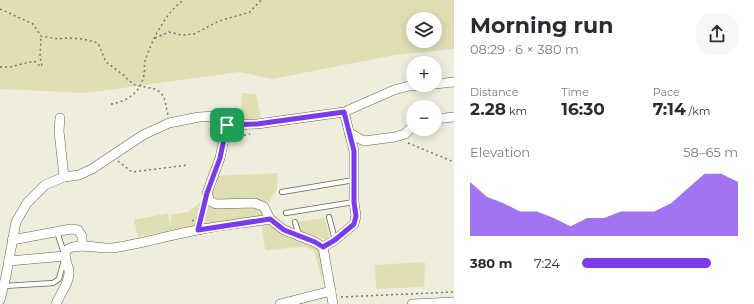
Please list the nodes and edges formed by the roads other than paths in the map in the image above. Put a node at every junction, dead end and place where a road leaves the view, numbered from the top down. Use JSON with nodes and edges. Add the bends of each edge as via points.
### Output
{"nodes":[{"id":1,"x":454,"y":82,"type":"edge"},
{"id":2,"x":442,"y":83,"type":"edge"},
{"id":3,"x":406,"y":87,"type":"edge"},
{"id":4,"x":344,"y":112,"type":"junction"},
{"id":5,"x":454,"y":117,"type":"edge"},
{"id":6,"x":60,"y":118,"type":"dead end"},
{"id":7,"x":442,"y":118,"type":"edge"},
{"id":8,"x":227,"y":125,"type":"junction"},
{"id":9,"x":406,"y":133,"type":"edge"},
{"id":10,"x":349,"y":134,"type":"junction"},
{"id":11,"x":364,"y":141,"type":"junction"},
{"id":12,"x":354,"y":151,"type":"junction"},
{"id":13,"x":64,"y":177,"type":"junction"},
{"id":14,"x":354,"y":180,"type":"junction"},
{"id":15,"x":282,"y":192,"type":"dead end"},
{"id":16,"x":354,"y":202,"type":"junction"},
{"id":17,"x":286,"y":213,"type":"dead end"},
{"id":18,"x":329,"y":217,"type":"dead end"},
{"id":19,"x":270,"y":219,"type":"junction"},
{"id":20,"x":295,"y":222,"type":"dead end"},
{"id":21,"x":57,"y":232,"type":"junction"},
{"id":22,"x":299,"y":236,"type":"junction"},
{"id":23,"x":12,"y":240,"type":"junction"},
{"id":24,"x":335,"y":240,"type":"junction"},
{"id":25,"x":82,"y":246,"type":"junction"},
{"id":26,"x":323,"y":247,"type":"junction"},
{"id":27,"x":65,"y":256,"type":"junction"},
{"id":28,"x":9,"y":261,"type":"junction"},
{"id":29,"x":4,"y":286,"type":"junction"},
{"id":30,"x":332,"y":298,"type":"edge"},
{"id":31,"x":0,"y":300,"type":"edge"},
{"id":32,"x":454,"y":302,"type":"edge"},
{"id":33,"x":56,"y":304,"type":"edge"},
{"id":34,"x":280,"y":304,"type":"edge"},
{"id":35,"x":412,"y":304,"type":"edge"}],
"edges":[{"from":1,"to":2,"type":"street"},
{"from":3,"to":4,"type":"street"},
{"from":4,"to":8,"type":"street","via":[[257,124]]},
{"from":4,"to":10,"type":"street"},
{"from":5,"to":7,"type":"street"},
{"from":6,"to":13,"type":"street"},
{"from":8,"to":13,"type":"street","via":[[217,116],[169,122],[92,169],[79,175]]},
{"from":8,"to":19,"type":"street","via":[[220,158],[207,193],[210,201],[216,204],[255,203],[264,207]]},
{"from":9,"to":11,"type":"street"},
{"from":10,"to":11,"type":"street"},
{"from":10,"to":12,"type":"street"},
{"from":11,"to":12,"type":"street"},
{"from":12,"to":14,"type":"street"},
{"from":13,"to":23,"type":"street","via":[[44,185],[27,203],[16,222]]},
{"from":14,"to":15,"type":"lane"},
{"from":14,"to":16,"type":"street"},
{"from":16,"to":17,"type":"lane"},
{"from":16,"to":24,"type":"street","via":[[354,224]]},
{"from":18,"to":24,"type":"lane"},
{"from":19,"to":22,"type":"street","via":[[284,230]]},
{"from":19,"to":25,"type":"street","via":[[198,230],[138,244],[109,248]]},
{"from":20,"to":22,"type":"lane"},
{"from":21,"to":23,"type":"street"},
{"from":21,"to":25,"type":"street","via":[[78,230],[82,236]]},
{"from":21,"to":27,"type":"lane"},
{"from":22,"to":26,"type":"street"},
{"from":23,"to":28,"type":"street"},
{"from":24,"to":26,"type":"street"},
{"from":25,"to":27,"type":"street","via":[[72,247],[67,250]]},
{"from":26,"to":30,"type":"street"},
{"from":27,"to":28,"type":"street"},
{"from":27,"to":29,"type":"lane","via":[[59,279],[53,284]]},
{"from":27,"to":33,"type":"street","via":[[69,271],[68,280]]},
{"from":28,"to":29,"type":"street"},
{"from":29,"to":31,"type":"street"},
{"from":30,"to":34,"type":"street"},
{"from":32,"to":35,"type":"street"}]}
